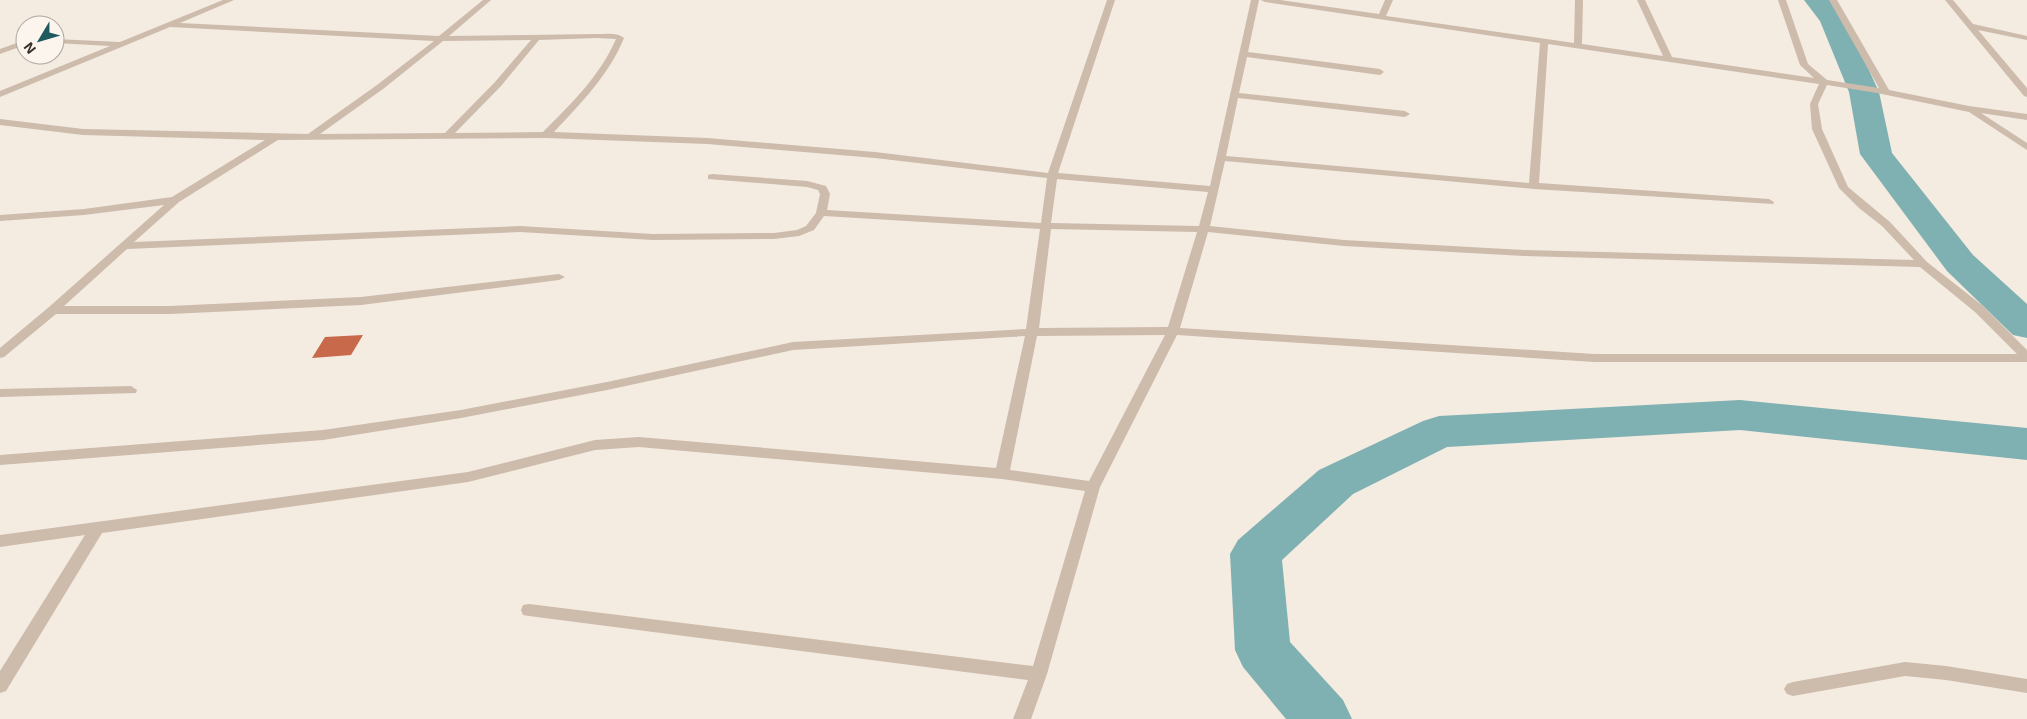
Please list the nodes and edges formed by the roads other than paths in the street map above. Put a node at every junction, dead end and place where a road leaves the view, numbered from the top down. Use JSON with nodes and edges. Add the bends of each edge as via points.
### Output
{"nodes":[{"id":1,"x":230,"y":0,"type":"edge"},
{"id":2,"x":487,"y":0,"type":"edge"},
{"id":3,"x":1111,"y":0,"type":"edge"},
{"id":4,"x":1255,"y":0,"type":"edge"},
{"id":5,"x":1264,"y":0,"type":"edge"},
{"id":6,"x":1389,"y":0,"type":"edge"},
{"id":7,"x":1578,"y":0,"type":"edge"},
{"id":8,"x":1641,"y":0,"type":"edge"},
{"id":9,"x":1782,"y":0,"type":"edge"},
{"id":10,"x":1833,"y":0,"type":"edge"},
{"id":11,"x":1949,"y":0,"type":"edge"},
{"id":12,"x":1382,"y":17,"type":"junction"},
{"id":13,"x":168,"y":25,"type":"junction"},
{"id":14,"x":1972,"y":26,"type":"junction"},
{"id":15,"x":537,"y":37,"type":"junction"},
{"id":16,"x":2027,"y":38,"type":"edge"},
{"id":17,"x":442,"y":39,"type":"junction"},
{"id":18,"x":65,"y":41,"type":"edge"},
{"id":19,"x":1544,"y":41,"type":"junction"},
{"id":20,"x":122,"y":44,"type":"junction"},
{"id":21,"x":15,"y":46,"type":"edge"},
{"id":22,"x":1578,"y":46,"type":"junction"},
{"id":23,"x":0,"y":52,"type":"edge"},
{"id":24,"x":1243,"y":54,"type":"junction"},
{"id":25,"x":1669,"y":60,"type":"junction"},
{"id":26,"x":1380,"y":72,"type":"dead end"},
{"id":27,"x":1824,"y":82,"type":"junction"},
{"id":28,"x":3,"y":91,"type":"edge"},
{"id":29,"x":1882,"y":91,"type":"junction"},
{"id":30,"x":2027,"y":94,"type":"edge"},
{"id":31,"x":1234,"y":95,"type":"junction"},
{"id":32,"x":1969,"y":109,"type":"junction"},
{"id":33,"x":1404,"y":114,"type":"dead end"},
{"id":34,"x":2027,"y":117,"type":"edge"},
{"id":35,"x":0,"y":122,"type":"edge"},
{"id":36,"x":312,"y":135,"type":"junction"},
{"id":37,"x":448,"y":135,"type":"junction"},
{"id":38,"x":546,"y":135,"type":"junction"},
{"id":39,"x":276,"y":137,"type":"junction"},
{"id":40,"x":2027,"y":147,"type":"edge"},
{"id":41,"x":1221,"y":158,"type":"junction"},
{"id":42,"x":1052,"y":176,"type":"junction"},
{"id":43,"x":712,"y":177,"type":"dead end"},
{"id":44,"x":1534,"y":186,"type":"junction"},
{"id":45,"x":1214,"y":189,"type":"junction"},
{"id":46,"x":175,"y":200,"type":"junction"},
{"id":47,"x":1769,"y":202,"type":"dead end"},
{"id":48,"x":822,"y":213,"type":"junction"},
{"id":49,"x":0,"y":218,"type":"edge"},
{"id":50,"x":1045,"y":226,"type":"junction"},
{"id":51,"x":1204,"y":229,"type":"junction"},
{"id":52,"x":124,"y":246,"type":"junction"},
{"id":53,"x":1923,"y":264,"type":"junction"},
{"id":54,"x":559,"y":277,"type":"dead end"},
{"id":55,"x":53,"y":310,"type":"junction"},
{"id":56,"x":1173,"y":331,"type":"junction"},
{"id":57,"x":1032,"y":332,"type":"junction"},
{"id":58,"x":0,"y":354,"type":"edge"},
{"id":59,"x":2027,"y":358,"type":"edge"},
{"id":60,"x":131,"y":390,"type":"dead end"},
{"id":61,"x":0,"y":393,"type":"edge"},
{"id":62,"x":0,"y":460,"type":"edge"},
{"id":63,"x":1002,"y":474,"type":"junction"},
{"id":64,"x":1094,"y":487,"type":"junction"},
{"id":65,"x":98,"y":527,"type":"junction"},
{"id":66,"x":0,"y":541,"type":"edge"},
{"id":67,"x":529,"y":610,"type":"dead end"},
{"id":68,"x":1039,"y":674,"type":"junction"},
{"id":69,"x":0,"y":686,"type":"edge"},
{"id":70,"x":2027,"y":686,"type":"edge"},
{"id":71,"x":1793,"y":689,"type":"dead end"},
{"id":72,"x":1022,"y":719,"type":"edge"}],
"edges":[{"from":1,"to":13,"type":"street"},
{"from":2,"to":17,"type":"street"},
{"from":3,"to":42,"type":"street"},
{"from":4,"to":24,"type":"street"},
{"from":5,"to":12,"type":"street"},
{"from":6,"to":12,"type":"street"},
{"from":7,"to":22,"type":"street"},
{"from":8,"to":25,"type":"street"},
{"from":9,"to":27,"type":"street","via":[[1804,65]]},
{"from":10,"to":29,"type":"street"},
{"from":11,"to":14,"type":"street"},
{"from":12,"to":19,"type":"street"},
{"from":13,"to":17,"type":"street"},
{"from":13,"to":20,"type":"street"},
{"from":14,"to":16,"type":"street"},
{"from":14,"to":30,"type":"street"},
{"from":15,"to":17,"type":"street"},
{"from":15,"to":37,"type":"street","via":[[498,84]]},
{"from":15,"to":38,"type":"street","via":[[620,38],[584,94]]},
{"from":17,"to":36,"type":"street","via":[[368,98]]},
{"from":18,"to":20,"type":"street"},
{"from":19,"to":22,"type":"street"},
{"from":19,"to":44,"type":"street"},
{"from":20,"to":28,"type":"street"},
{"from":21,"to":23,"type":"street"},
{"from":22,"to":25,"type":"street"},
{"from":24,"to":26,"type":"street"},
{"from":24,"to":31,"type":"street"},
{"from":25,"to":27,"type":"street"},
{"from":27,"to":29,"type":"street"},
{"from":27,"to":53,"type":"street","via":[[1814,104],[1816,129],[1844,188],[1886,224]]},
{"from":29,"to":32,"type":"street"},
{"from":31,"to":33,"type":"street"},
{"from":31,"to":41,"type":"street"},
{"from":32,"to":34,"type":"street"},
{"from":32,"to":40,"type":"street"},
{"from":35,"to":39,"type":"street","via":[[83,132]]},
{"from":36,"to":37,"type":"street"},
{"from":36,"to":39,"type":"street"},
{"from":37,"to":38,"type":"street"},
{"from":38,"to":42,"type":"street","via":[[707,141],[875,155]]},
{"from":39,"to":46,"type":"street"},
{"from":41,"to":44,"type":"street"},
{"from":41,"to":45,"type":"street"},
{"from":42,"to":45,"type":"street"},
{"from":42,"to":50,"type":"street"},
{"from":43,"to":48,"type":"street","via":[[822,188],[825,194]]},
{"from":44,"to":47,"type":"street"},
{"from":45,"to":51,"type":"street"},
{"from":46,"to":49,"type":"street","via":[[84,212]]},
{"from":46,"to":52,"type":"street"},
{"from":48,"to":50,"type":"street"},
{"from":48,"to":52,"type":"street","via":[[810,228],[774,236],[653,237],[520,229]]},
{"from":50,"to":51,"type":"street"},
{"from":50,"to":57,"type":"street"},
{"from":51,"to":53,"type":"street","via":[[1344,243],[1524,253]]},
{"from":51,"to":56,"type":"street"},
{"from":52,"to":55,"type":"street"},
{"from":53,"to":59,"type":"street","via":[[1979,309]]},
{"from":54,"to":55,"type":"street","via":[[361,301],[170,310]]},
{"from":55,"to":58,"type":"street"},
{"from":56,"to":57,"type":"street"},
{"from":56,"to":59,"type":"street","via":[[1594,358]]},
{"from":56,"to":64,"type":"street"},
{"from":57,"to":62,"type":"street","via":[[793,346],[461,414],[323,435]]},
{"from":57,"to":63,"type":"street"},
{"from":60,"to":61,"type":"street"},
{"from":63,"to":64,"type":"street"},
{"from":63,"to":65,"type":"street","via":[[639,442],[595,445],[468,477]]},
{"from":64,"to":68,"type":"street"},
{"from":65,"to":66,"type":"street"},
{"from":65,"to":69,"type":"street"},
{"from":67,"to":68,"type":"street"},
{"from":68,"to":72,"type":"street"},
{"from":70,"to":71,"type":"street","via":[[1904,669]]}]}
